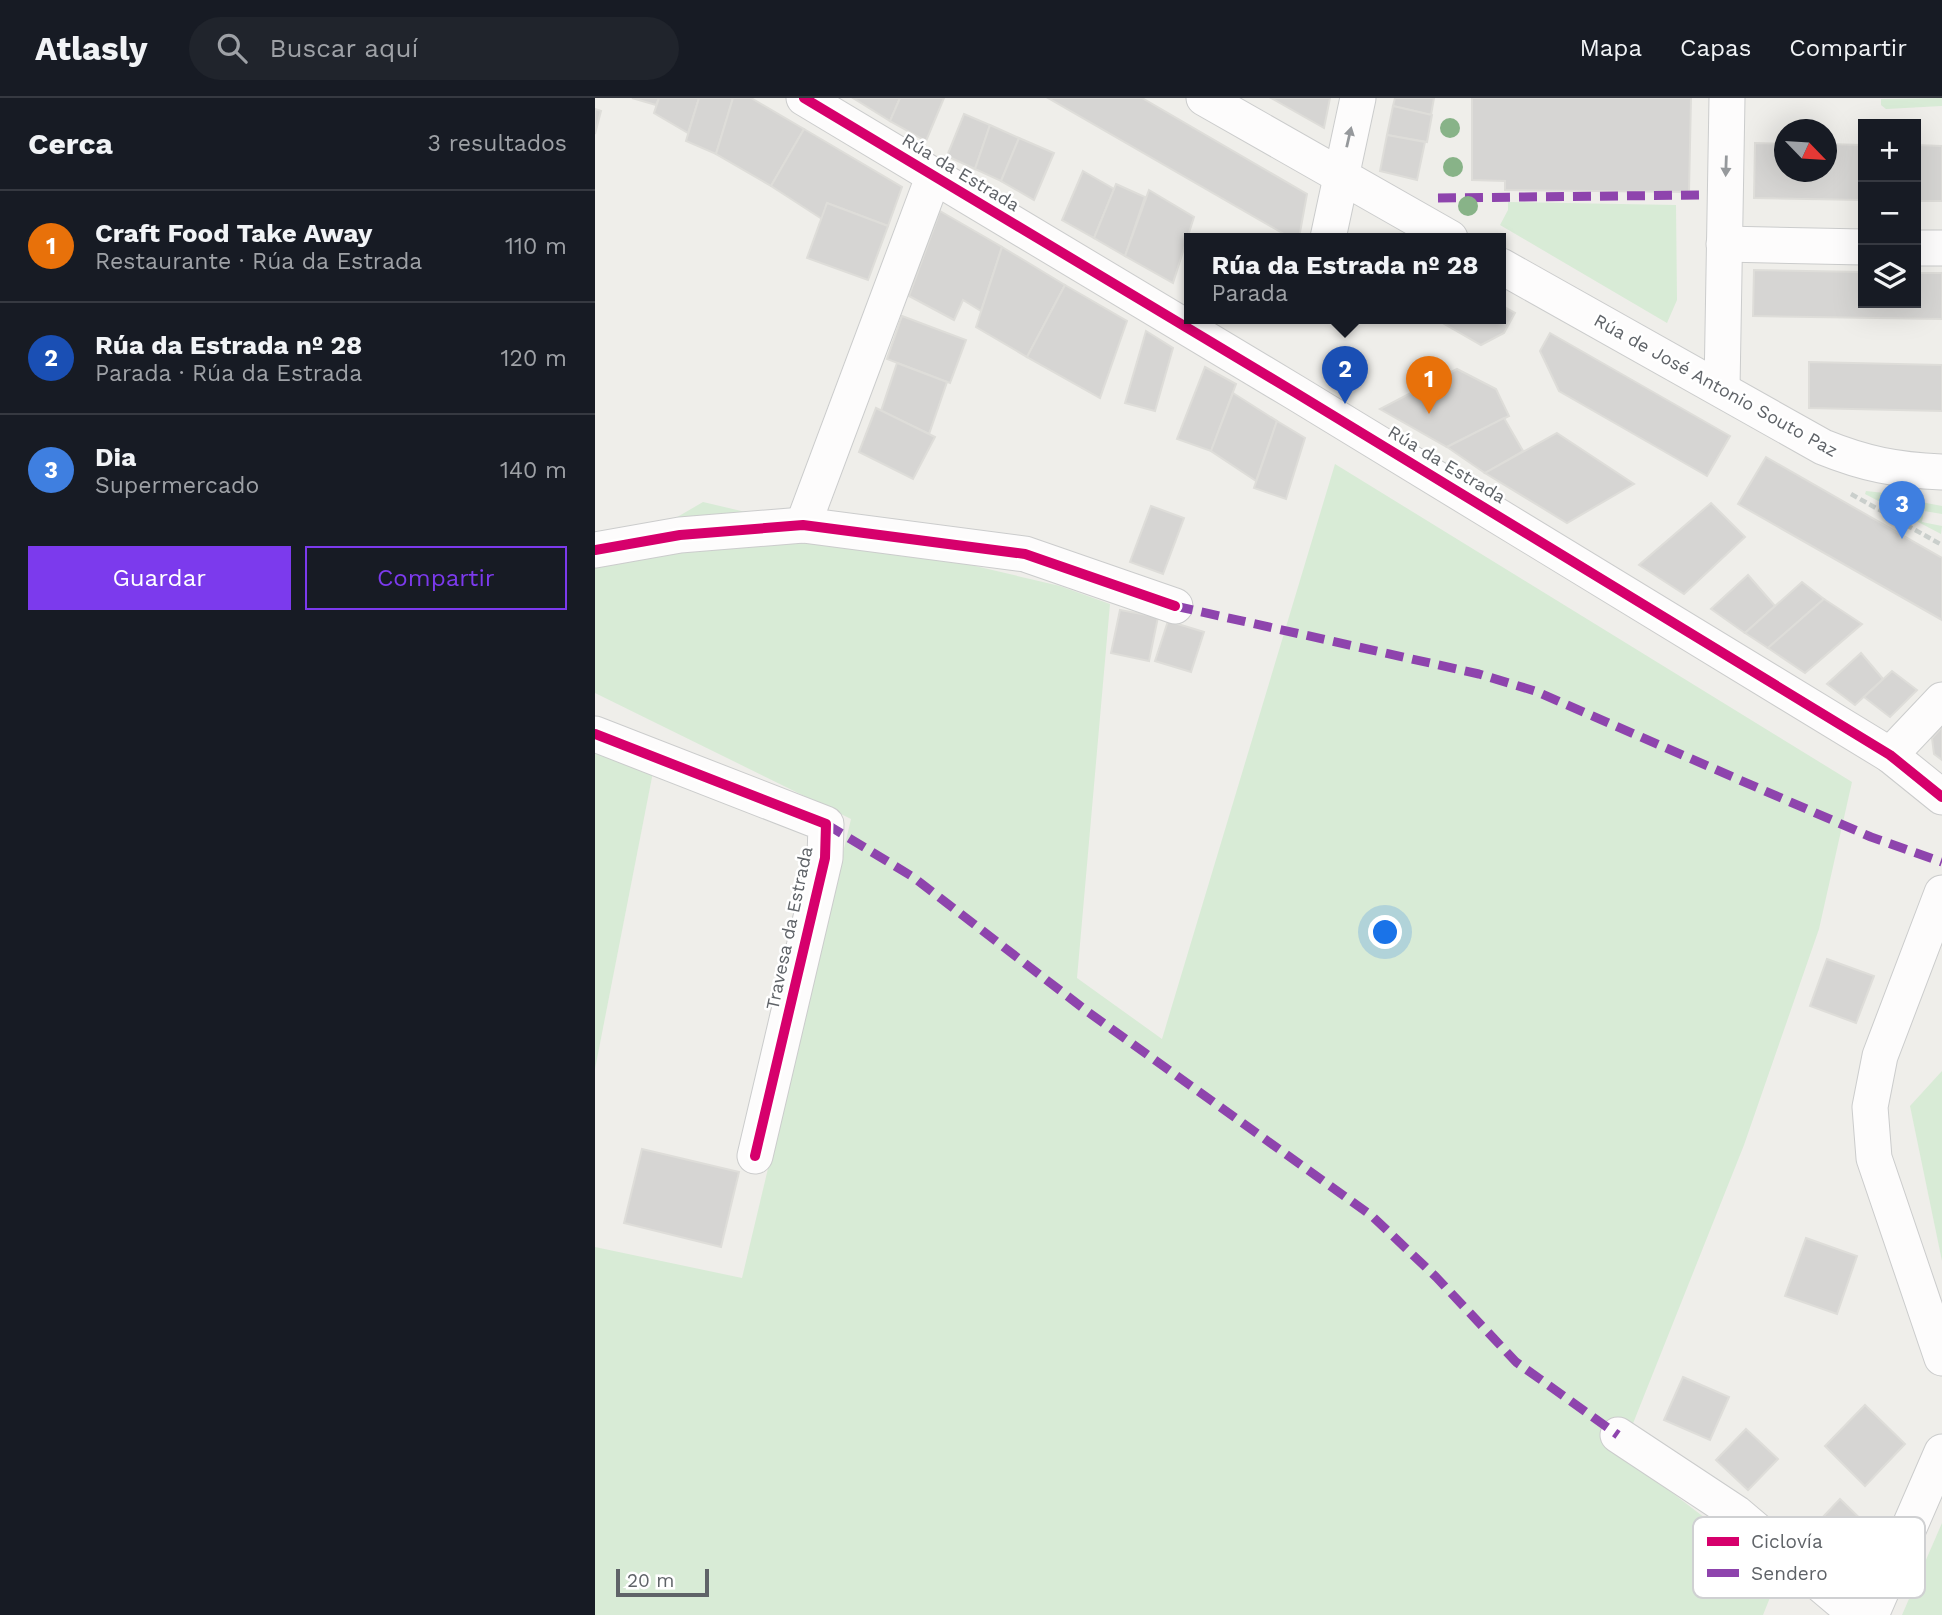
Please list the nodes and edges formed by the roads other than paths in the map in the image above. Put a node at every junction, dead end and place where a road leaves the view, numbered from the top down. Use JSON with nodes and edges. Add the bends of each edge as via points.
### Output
{"nodes":[{"id":1,"x":804,"y":98,"type":"edge"},
{"id":2,"x":1204,"y":98,"type":"edge"},
{"id":3,"x":1358,"y":98,"type":"edge"},
{"id":4,"x":1727,"y":98,"type":"edge"},
{"id":5,"x":933,"y":175,"type":"junction"},
{"id":6,"x":1340,"y":177,"type":"junction"},
{"id":7,"x":1329,"y":233,"type":"edge"},
{"id":8,"x":1441,"y":233,"type":"edge"},
{"id":9,"x":1724,"y":244,"type":"junction"},
{"id":10,"x":1858,"y":247,"type":"edge"},
{"id":11,"x":1921,"y":248,"type":"edge"},
{"id":12,"x":1942,"y":248,"type":"edge"},
{"id":13,"x":1506,"y":269,"type":"edge"},
{"id":14,"x":1722,"y":389,"type":"junction"},
{"id":15,"x":1942,"y":472,"type":"edge"},
{"id":16,"x":803,"y":525,"type":"junction"},
{"id":17,"x":595,"y":550,"type":"edge"},
{"id":18,"x":1175,"y":606,"type":"dead end"},
{"id":19,"x":1942,"y":700,"type":"edge"},
{"id":20,"x":595,"y":734,"type":"edge"},
{"id":21,"x":1890,"y":755,"type":"junction"},
{"id":22,"x":1942,"y":797,"type":"edge"},
{"id":23,"x":1942,"y":893,"type":"edge"},
{"id":24,"x":755,"y":1156,"type":"dead end"},
{"id":25,"x":1942,"y":1358,"type":"edge"},
{"id":26,"x":1618,"y":1435,"type":"dead end"},
{"id":27,"x":1942,"y":1452,"type":"edge"},
{"id":28,"x":1741,"y":1517,"type":"edge"},
{"id":29,"x":1914,"y":1517,"type":"edge"},
{"id":30,"x":1837,"y":1598,"type":"edge"},
{"id":31,"x":1878,"y":1598,"type":"edge"},
{"id":32,"x":1857,"y":1615,"type":"edge"},
{"id":33,"x":1871,"y":1615,"type":"edge"}],
"edges":[{"from":1,"to":5,"type":"street","name":"Rúa da Estrada"},
{"from":2,"to":6,"type":"street"},
{"from":6,"to":3,"type":"street","one_way":true},
{"from":4,"to":9,"type":"street","one_way":true},
{"from":5,"to":16,"type":"street","name":"Rúa da Estrada"},
{"from":5,"to":21,"type":"street","name":"Rúa da Estrada"},
{"from":6,"to":7,"type":"street"},
{"from":6,"to":8,"type":"street"},
{"from":9,"to":10,"type":"street"},
{"from":9,"to":14,"type":"street"},
{"from":11,"to":12,"type":"street"},
{"from":13,"to":14,"type":"street","name":"Rúa de José Antonio Souto Paz"},
{"from":14,"to":15,"type":"street","name":"Rúa de José Antonio Souto Paz","via":[[1823,447],[1860,462],[1894,470]]},
{"from":16,"to":17,"type":"street","via":[[680,535]]},
{"from":16,"to":18,"type":"street","via":[[1025,554]]},
{"from":19,"to":21,"type":"street"},
{"from":20,"to":24,"type":"street","name":"Travesa da Estrada","via":[[825,824],[825,858]]},
{"from":21,"to":22,"type":"street","name":"Rúa da Estrada"},
{"from":23,"to":25,"type":"street","via":[[1879,1056],[1870,1107],[1874,1158]]},
{"from":26,"to":28,"type":"street"},
{"from":27,"to":29,"type":"street"},
{"from":30,"to":32,"type":"street"},
{"from":31,"to":33,"type":"street"}]}
